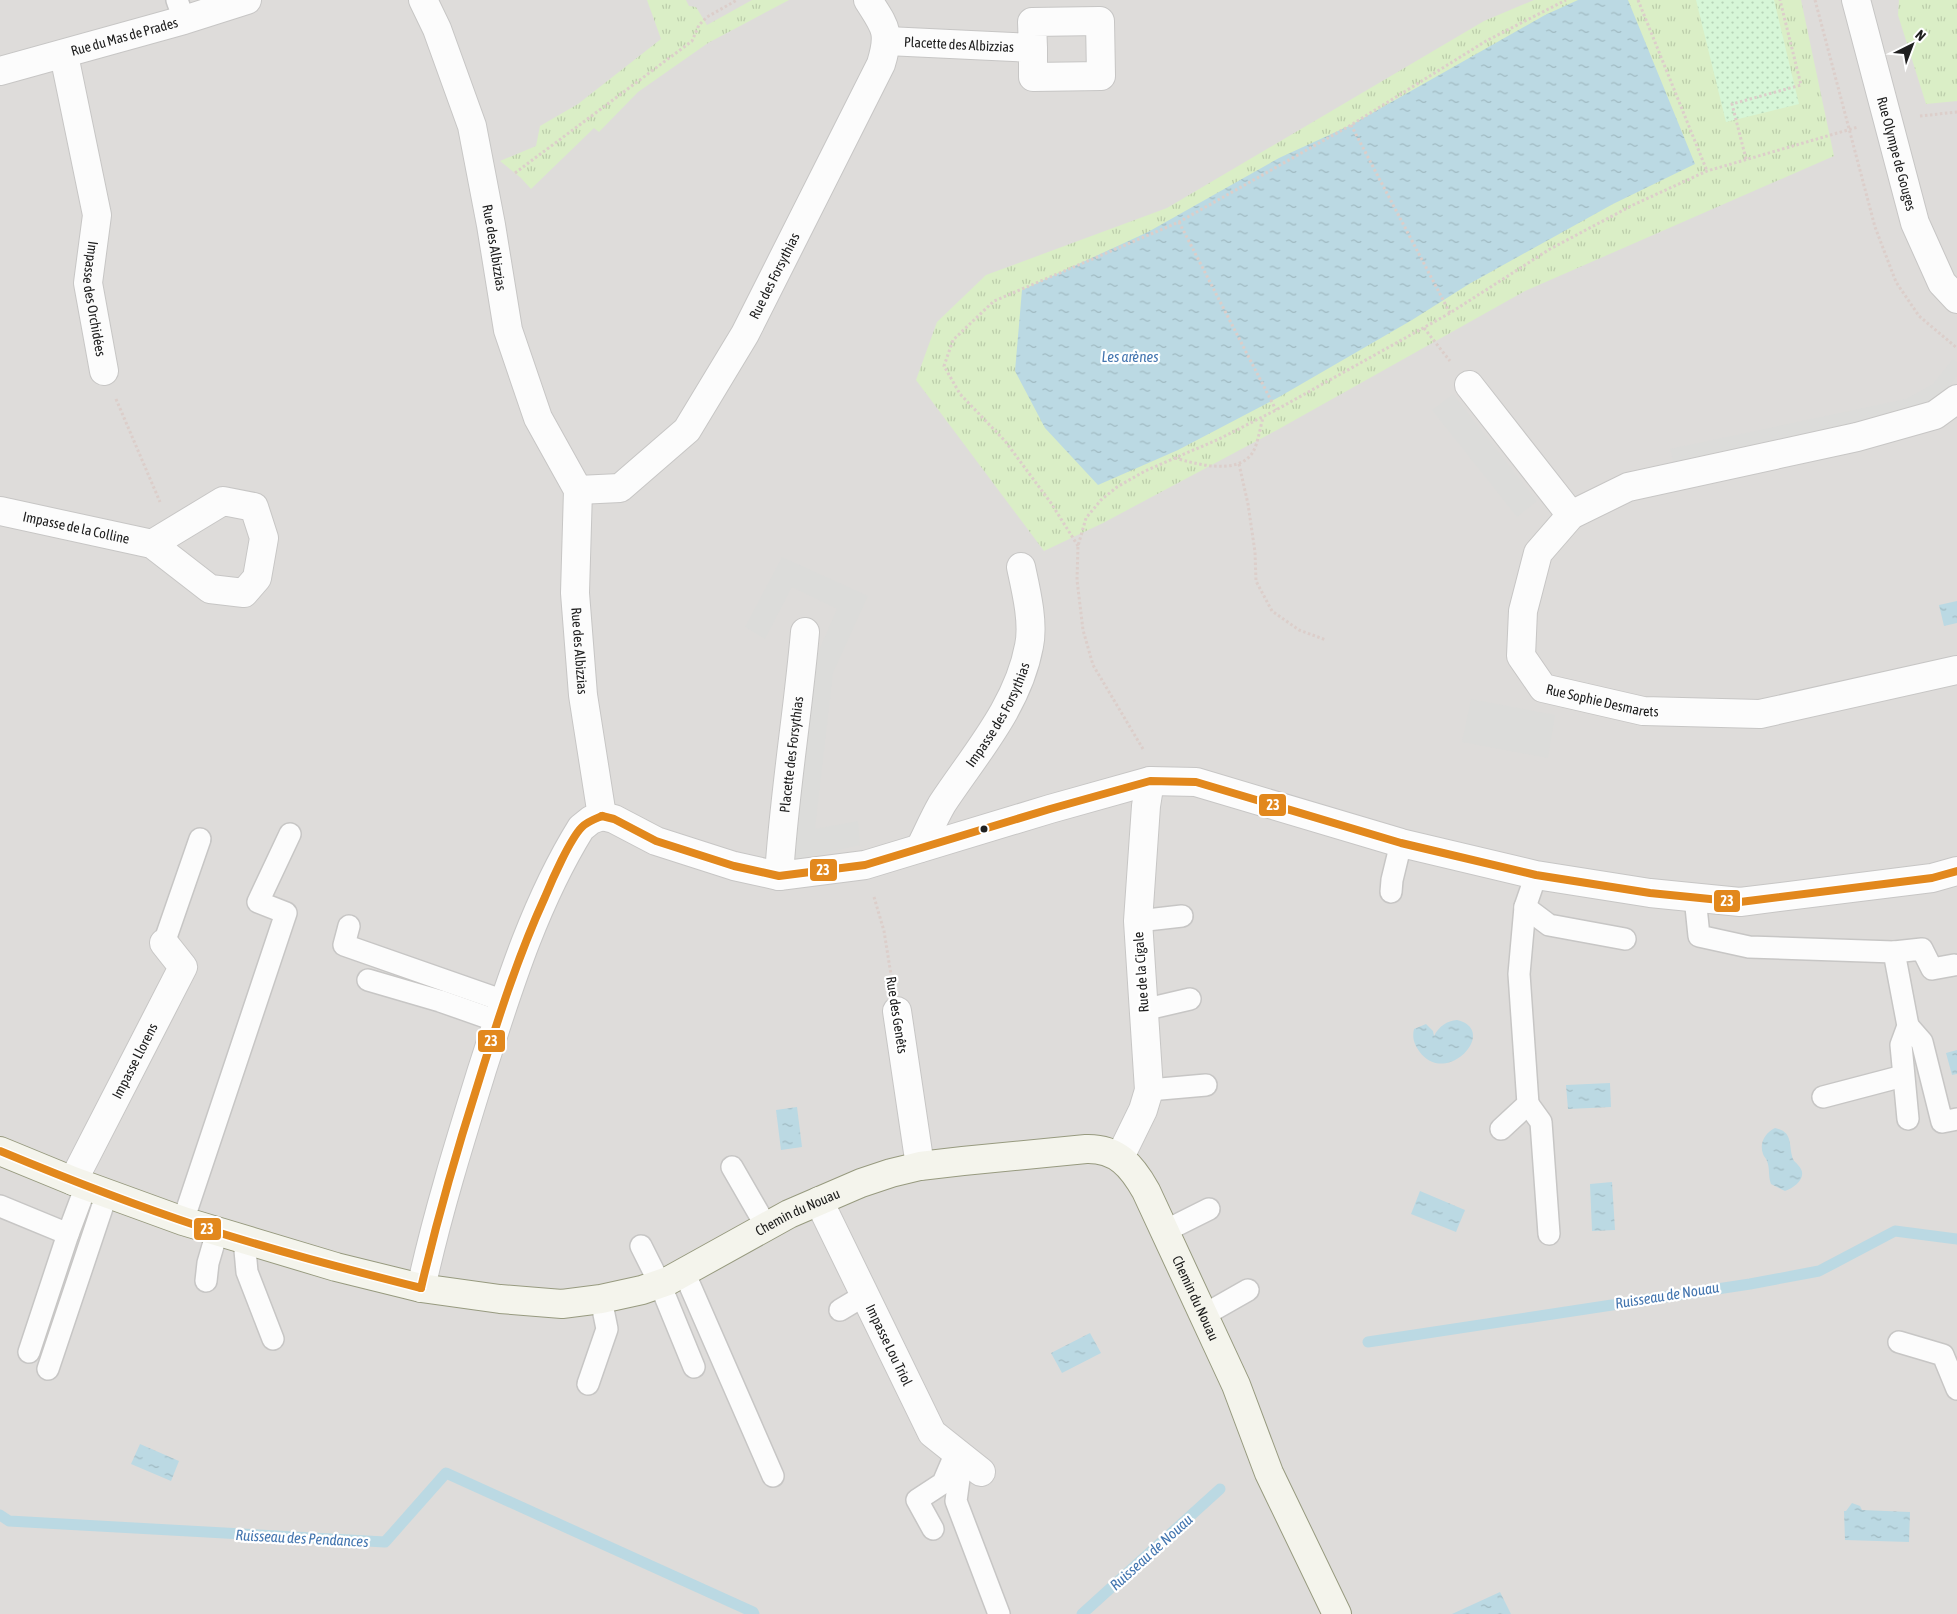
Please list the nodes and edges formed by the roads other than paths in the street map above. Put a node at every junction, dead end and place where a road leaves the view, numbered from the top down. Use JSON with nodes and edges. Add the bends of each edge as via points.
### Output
{"nodes":[{"id":1,"x":247,"y":0,"type":"edge"},
{"id":2,"x":423,"y":0,"type":"edge"},
{"id":3,"x":868,"y":0,"type":"edge"},
{"id":4,"x":1856,"y":0,"type":"edge"},
{"id":5,"x":181,"y":10,"type":"edge"},
{"id":6,"x":887,"y":41,"type":"junction"},
{"id":7,"x":1032,"y":48,"type":"dead end"},
{"id":8,"x":64,"y":55,"type":"junction"},
{"id":9,"x":0,"y":72,"type":"edge"},
{"id":10,"x":1957,"y":299,"type":"edge"},
{"id":11,"x":104,"y":371,"type":"road end"},
{"id":12,"x":1469,"y":385,"type":"road end"},
{"id":13,"x":1957,"y":399,"type":"edge"},
{"id":14,"x":578,"y":490,"type":"junction"},
{"id":15,"x":0,"y":510,"type":"edge"},
{"id":16,"x":1571,"y":514,"type":"junction"},
{"id":17,"x":152,"y":544,"type":"junction"},
{"id":18,"x":1022,"y":567,"type":"dead end"},
{"id":19,"x":805,"y":632,"type":"dead end"},
{"id":20,"x":1957,"y":670,"type":"edge"},
{"id":21,"x":1150,"y":781,"type":"junction"},
{"id":22,"x":602,"y":816,"type":"junction"},
{"id":23,"x":290,"y":834,"type":"dead end"},
{"id":24,"x":200,"y":839,"type":"dead end"},
{"id":25,"x":1401,"y":843,"type":"junction"},
{"id":26,"x":920,"y":848,"type":"junction"},
{"id":27,"x":1957,"y":871,"type":"edge"},
{"id":28,"x":1536,"y":875,"type":"junction"},
{"id":29,"x":779,"y":876,"type":"junction"},
{"id":30,"x":1391,"y":892,"type":"dead end"},
{"id":31,"x":1695,"y":897,"type":"junction"},
{"id":32,"x":1525,"y":906,"type":"junction"},
{"id":33,"x":1182,"y":916,"type":"dead end"},
{"id":34,"x":1138,"y":921,"type":"junction"},
{"id":35,"x":349,"y":926,"type":"dead end"},
{"id":36,"x":1625,"y":939,"type":"dead end"},
{"id":37,"x":164,"y":943,"type":"joint"},
{"id":38,"x":1894,"y":952,"type":"junction"},
{"id":39,"x":1954,"y":965,"type":"dead end"},
{"id":40,"x":368,"y":980,"type":"dead end"},
{"id":41,"x":1190,"y":999,"type":"dead end"},
{"id":42,"x":1144,"y":1010,"type":"junction"},
{"id":43,"x":501,"y":1011,"type":"junction"},
{"id":44,"x":897,"y":1011,"type":"road end"},
{"id":45,"x":1908,"y":1026,"type":"junction"},
{"id":46,"x":1903,"y":1076,"type":"junction"},
{"id":47,"x":1206,"y":1085,"type":"dead end"},
{"id":48,"x":1149,"y":1090,"type":"junction"},
{"id":49,"x":1823,"y":1097,"type":"dead end"},
{"id":50,"x":1528,"y":1104,"type":"junction"},
{"id":51,"x":1908,"y":1119,"type":"dead end"},
{"id":52,"x":1957,"y":1119,"type":"edge"},
{"id":53,"x":1501,"y":1129,"type":"dead end"},
{"id":54,"x":0,"y":1151,"type":"edge"},
{"id":55,"x":1120,"y":1157,"type":"junction"},
{"id":56,"x":920,"y":1166,"type":"junction"},
{"id":57,"x":732,"y":1167,"type":"dead end"},
{"id":58,"x":89,"y":1187,"type":"junction"},
{"id":59,"x":819,"y":1201,"type":"junction"},
{"id":60,"x":0,"y":1206,"type":"edge"},
{"id":61,"x":1209,"y":1209,"type":"dead end"},
{"id":62,"x":183,"y":1221,"type":"junction"},
{"id":63,"x":766,"y":1226,"type":"junction"},
{"id":64,"x":1165,"y":1231,"type":"junction"},
{"id":65,"x":217,"y":1232,"type":"junction"},
{"id":66,"x":68,"y":1234,"type":"junction"},
{"id":67,"x":1549,"y":1234,"type":"dead end"},
{"id":68,"x":244,"y":1239,"type":"junction"},
{"id":69,"x":641,"y":1246,"type":"dead end"},
{"id":70,"x":672,"y":1278,"type":"junction"},
{"id":71,"x":206,"y":1282,"type":"dead end"},
{"id":72,"x":421,"y":1288,"type":"junction"},
{"id":73,"x":1248,"y":1290,"type":"dead end"},
{"id":74,"x":865,"y":1295,"type":"junction"},
{"id":75,"x":602,"y":1299,"type":"junction"},
{"id":76,"x":840,"y":1310,"type":"dead end"},
{"id":77,"x":1204,"y":1315,"type":"junction"},
{"id":78,"x":273,"y":1339,"type":"dead end"},
{"id":79,"x":1899,"y":1342,"type":"dead end"},
{"id":80,"x":29,"y":1352,"type":"dead end"},
{"id":81,"x":694,"y":1367,"type":"dead end"},
{"id":82,"x":48,"y":1369,"type":"dead end"},
{"id":83,"x":588,"y":1384,"type":"dead end"},
{"id":84,"x":1957,"y":1389,"type":"edge"},
{"id":85,"x":967,"y":1460,"type":"junction"},
{"id":86,"x":774,"y":1476,"type":"dead end"},
{"id":87,"x":932,"y":1529,"type":"dead end"},
{"id":88,"x":999,"y":1614,"type":"edge"},
{"id":89,"x":1337,"y":1614,"type":"edge"}],
"edges":[{"from":1,"to":5,"type":"street","name":"Rue du Mas de Prades"},
{"from":2,"to":14,"type":"street","name":"Rue des Albizzias","via":[[437,29],[472,126],[508,330],[538,418]]},
{"from":3,"to":6,"type":"street","via":[[884,25]]},
{"from":4,"to":10,"type":"street","name":"Rue Olympe de Gouges","via":[[1915,223],[1942,283]]},
{"from":5,"to":8,"type":"street","name":"Rue du Mas de Prades"},
{"from":6,"to":7,"type":"street","name":"Placette des Albizzias"},
{"from":6,"to":14,"type":"street","name":"Rue des Forsythias","via":[[881,64],[745,334],[687,430],[620,488]]},
{"from":8,"to":9,"type":"street","name":"Rue du Mas de Prades"},
{"from":8,"to":11,"type":"street","name":"Impasse des Orchidées","via":[[96,215],[88,284]]},
{"from":12,"to":16,"type":"street"},
{"from":13,"to":16,"type":"street","name":"Rue Sophie Desmarets","via":[[1935,415],[1857,437],[1628,487]]},
{"from":14,"to":22,"type":"street","name":"Rue des Albizzias","via":[[575,593],[583,696]]},
{"from":15,"to":17,"type":"street","name":"Impasse de la Colline"},
{"from":16,"to":20,"type":"street","name":"Rue Sophie Desmarets","via":[[1538,553],[1523,611],[1521,656],[1543,688],[1643,711],[1760,714]]},
{"from":17,"to":17,"type":"street","name":"Impasse de la Colline","via":[[210,589],[244,593],[257,578],[264,538],[254,507],[223,501]]},
{"from":18,"to":26,"type":"street","name":"Impasse des Forsythias","via":[[1029,606],[1030,644],[1017,687],[989,737],[941,806]]},
{"from":19,"to":29,"type":"street","name":"Placette des Forsythias"},
{"from":21,"to":25,"type":"street","via":[[1196,782]]},
{"from":21,"to":26,"type":"street"},
{"from":21,"to":34,"type":"street","name":"Rue de la Cigale"},
{"from":22,"to":29,"type":"street","via":[[656,841],[734,866]]},
{"from":22,"to":43,"type":"street","via":[[581,828],[572,843],[537,911]]},
{"from":23,"to":62,"type":"lane","via":[[258,902],[286,913]]},
{"from":24,"to":37,"type":"lane"},
{"from":25,"to":28,"type":"street"},
{"from":25,"to":30,"type":"lane"},
{"from":26,"to":29,"type":"street","via":[[865,865]]},
{"from":27,"to":31,"type":"street","via":[[1932,878],[1740,902]]},
{"from":28,"to":31,"type":"street"},
{"from":28,"to":32,"type":"lane"},
{"from":31,"to":38,"type":"lane","via":[[1699,936],[1749,947]]},
{"from":32,"to":36,"type":"lane","via":[[1550,925]]},
{"from":32,"to":50,"type":"lane","via":[[1519,974]]},
{"from":33,"to":34,"type":"lane"},
{"from":34,"to":42,"type":"street","name":"Rue de la Cigale"},
{"from":35,"to":43,"type":"lane","via":[[344,945]]},
{"from":37,"to":58,"type":"street","name":"Impasse Llorens","via":[[183,967]]},
{"from":38,"to":39,"type":"lane","via":[[1922,949],[1932,969]]},
{"from":38,"to":45,"type":"lane"},
{"from":40,"to":43,"type":"lane","via":[[440,1001]]},
{"from":41,"to":42,"type":"lane"},
{"from":42,"to":48,"type":"street","name":"Rue de la Cigale"},
{"from":43,"to":72,"type":"street","via":[[430,1244]]},
{"from":44,"to":56,"type":"street","name":"Rue des Genêts"},
{"from":45,"to":46,"type":"lane","via":[[1900,1045]]},
{"from":45,"to":52,"type":"lane","via":[[1922,1042],[1942,1122]]},
{"from":46,"to":49,"type":"lane"},
{"from":46,"to":51,"type":"lane"},
{"from":47,"to":48,"type":"lane"},
{"from":48,"to":55,"type":"street","name":"Rue de la Cigale","via":[[1144,1110]]},
{"from":50,"to":53,"type":"lane"},
{"from":50,"to":67,"type":"lane","via":[[1541,1122]]},
{"from":54,"to":58,"type":"street","name":"Chemin du Nouau"},
{"from":55,"to":56,"type":"street","name":"Chemin du Nouau","via":[[1105,1150],[1086,1149]]},
{"from":55,"to":64,"type":"street","name":"Chemin du Nouau","via":[[1136,1172]]},
{"from":56,"to":59,"type":"street","name":"Chemin du Nouau","via":[[861,1183]]},
{"from":57,"to":63,"type":"lane"},
{"from":58,"to":62,"type":"street","name":"Chemin du Nouau"},
{"from":58,"to":66,"type":"lane"},
{"from":58,"to":82,"type":"lane"},
{"from":59,"to":63,"type":"street","name":"Chemin du Nouau"},
{"from":59,"to":74,"type":"street","name":"Impasse Lou Triol"},
{"from":60,"to":66,"type":"lane"},
{"from":61,"to":64,"type":"lane"},
{"from":62,"to":65,"type":"street","name":"Chemin du Nouau"},
{"from":63,"to":70,"type":"street","name":"Chemin du Nouau"},
{"from":64,"to":77,"type":"street","name":"Chemin du Nouau"},
{"from":65,"to":68,"type":"street","name":"Chemin du Nouau"},
{"from":65,"to":71,"type":"lane"},
{"from":66,"to":80,"type":"lane"},
{"from":68,"to":72,"type":"street","name":"Chemin du Nouau"},
{"from":68,"to":78,"type":"lane","via":[[247,1272]]},
{"from":69,"to":70,"type":"lane"},
{"from":70,"to":75,"type":"street","name":"Chemin du Nouau","via":[[642,1290]]},
{"from":70,"to":81,"type":"lane"},
{"from":70,"to":86,"type":"lane"},
{"from":72,"to":75,"type":"street","name":"Chemin du Nouau","via":[[562,1304]]},
{"from":73,"to":77,"type":"lane"},
{"from":74,"to":76,"type":"lane"},
{"from":74,"to":85,"type":"street","name":"Impasse Lou Triol","via":[[932,1433]]},
{"from":75,"to":83,"type":"lane","via":[[607,1329]]},
{"from":77,"to":89,"type":"street","name":"Chemin du Nouau","via":[[1236,1385],[1269,1473]]},
{"from":79,"to":84,"type":"lane","via":[[1943,1355]]},
{"from":85,"to":87,"type":"lane","via":[[943,1483],[916,1500]]},
{"from":85,"to":88,"type":"lane","via":[[956,1501]]}]}
